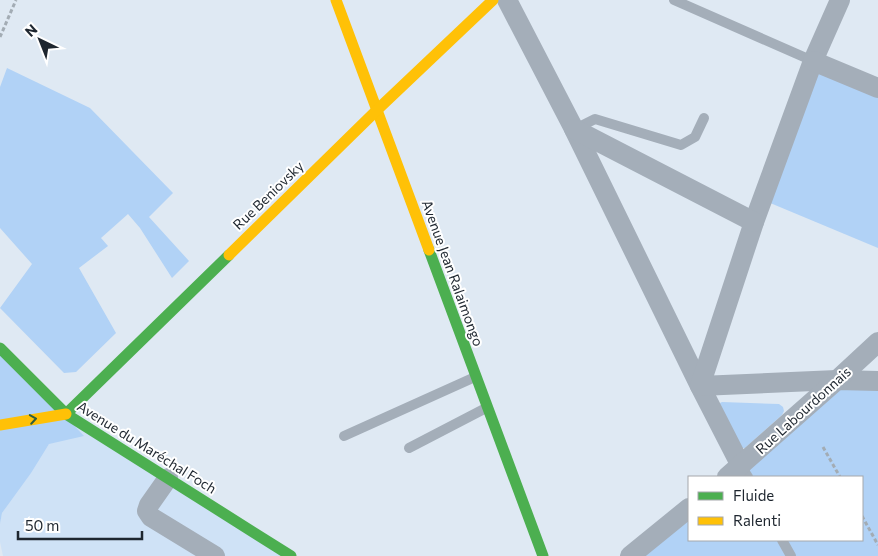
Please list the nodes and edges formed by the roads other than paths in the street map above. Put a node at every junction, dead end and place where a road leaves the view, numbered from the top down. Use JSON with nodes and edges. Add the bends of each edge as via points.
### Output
{"nodes":[{"id":1,"x":336,"y":0,"type":"edge"},
{"id":2,"x":492,"y":0,"type":"edge"},
{"id":3,"x":507,"y":0,"type":"edge"},
{"id":4,"x":674,"y":0,"type":"edge"},
{"id":5,"x":840,"y":0,"type":"edge"},
{"id":6,"x":813,"y":61,"type":"junction"},
{"id":7,"x":878,"y":88,"type":"edge"},
{"id":8,"x":377,"y":110,"type":"junction"},
{"id":9,"x":704,"y":118,"type":"dead end"},
{"id":10,"x":574,"y":129,"type":"junction"},
{"id":11,"x":754,"y":222,"type":"junction"},
{"id":12,"x":878,"y":342,"type":"edge"},
{"id":13,"x":0,"y":348,"type":"edge"},
{"id":14,"x":11,"y":360,"type":"junction"},
{"id":15,"x":0,"y":368,"type":"edge"},
{"id":16,"x":475,"y":377,"type":"junction"},
{"id":17,"x":837,"y":380,"type":"junction"},
{"id":18,"x":878,"y":381,"type":"edge"},
{"id":19,"x":700,"y":386,"type":"junction"},
{"id":20,"x":487,"y":408,"type":"junction"},
{"id":21,"x":66,"y":414,"type":"junction"},
{"id":22,"x":0,"y":425,"type":"edge"},
{"id":23,"x":344,"y":436,"type":"dead end"},
{"id":24,"x":409,"y":448,"type":"dead end"},
{"id":25,"x":738,"y":474,"type":"edge"},
{"id":26,"x":168,"y":478,"type":"junction"},
{"id":27,"x":688,"y":509,"type":"edge"},
{"id":28,"x":783,"y":541,"type":"edge"},
{"id":29,"x":215,"y":556,"type":"edge"},
{"id":30,"x":291,"y":556,"type":"edge"},
{"id":31,"x":543,"y":556,"type":"edge"},
{"id":32,"x":630,"y":556,"type":"edge"},
{"id":33,"x":791,"y":556,"type":"edge"}],
"edges":[{"from":1,"to":8,"type":"main road","name":"Avenue Jean Ralaimongo"},
{"from":2,"to":8,"type":"main road","name":"Rue Beniovsky"},
{"from":3,"to":10,"type":"street"},
{"from":4,"to":6,"type":"lane"},
{"from":5,"to":6,"type":"street"},
{"from":6,"to":7,"type":"street"},
{"from":6,"to":11,"type":"street"},
{"from":8,"to":16,"type":"main road","name":"Avenue Jean Ralaimongo"},
{"from":8,"to":21,"type":"main road","name":"Rue Beniovsky"},
{"from":9,"to":10,"type":"lane","via":[[695,137],[681,145],[595,119]]},
{"from":10,"to":11,"type":"street"},
{"from":10,"to":19,"type":"street"},
{"from":11,"to":19,"type":"street"},
{"from":12,"to":17,"type":"street","name":"Rue Labourdonnais"},
{"from":13,"to":14,"type":"main road","name":"Avenue du Maréchal Foch"},
{"from":14,"to":15,"type":"main road"},
{"from":14,"to":21,"type":"main road","name":"Avenue du Maréchal Foch"},
{"from":16,"to":20,"type":"main road","name":"Avenue Jean Ralaimongo"},
{"from":16,"to":23,"type":"lane"},
{"from":17,"to":18,"type":"street"},
{"from":17,"to":19,"type":"street"},
{"from":17,"to":25,"type":"street","name":"Rue Labourdonnais"},
{"from":19,"to":25,"type":"street"},
{"from":20,"to":24,"type":"lane"},
{"from":20,"to":31,"type":"main road","name":"Avenue Jean Ralaimongo"},
{"from":22,"to":21,"type":"main road","one_way":true},
{"from":21,"to":26,"type":"main road","name":"Avenue du Maréchal Foch"},
{"from":26,"to":29,"type":"street","via":[[149,505],[150,517]]},
{"from":26,"to":30,"type":"main road","name":"Avenue du Maréchal Foch"},
{"from":27,"to":32,"type":"street"},
{"from":28,"to":33,"type":"lane"}]}
